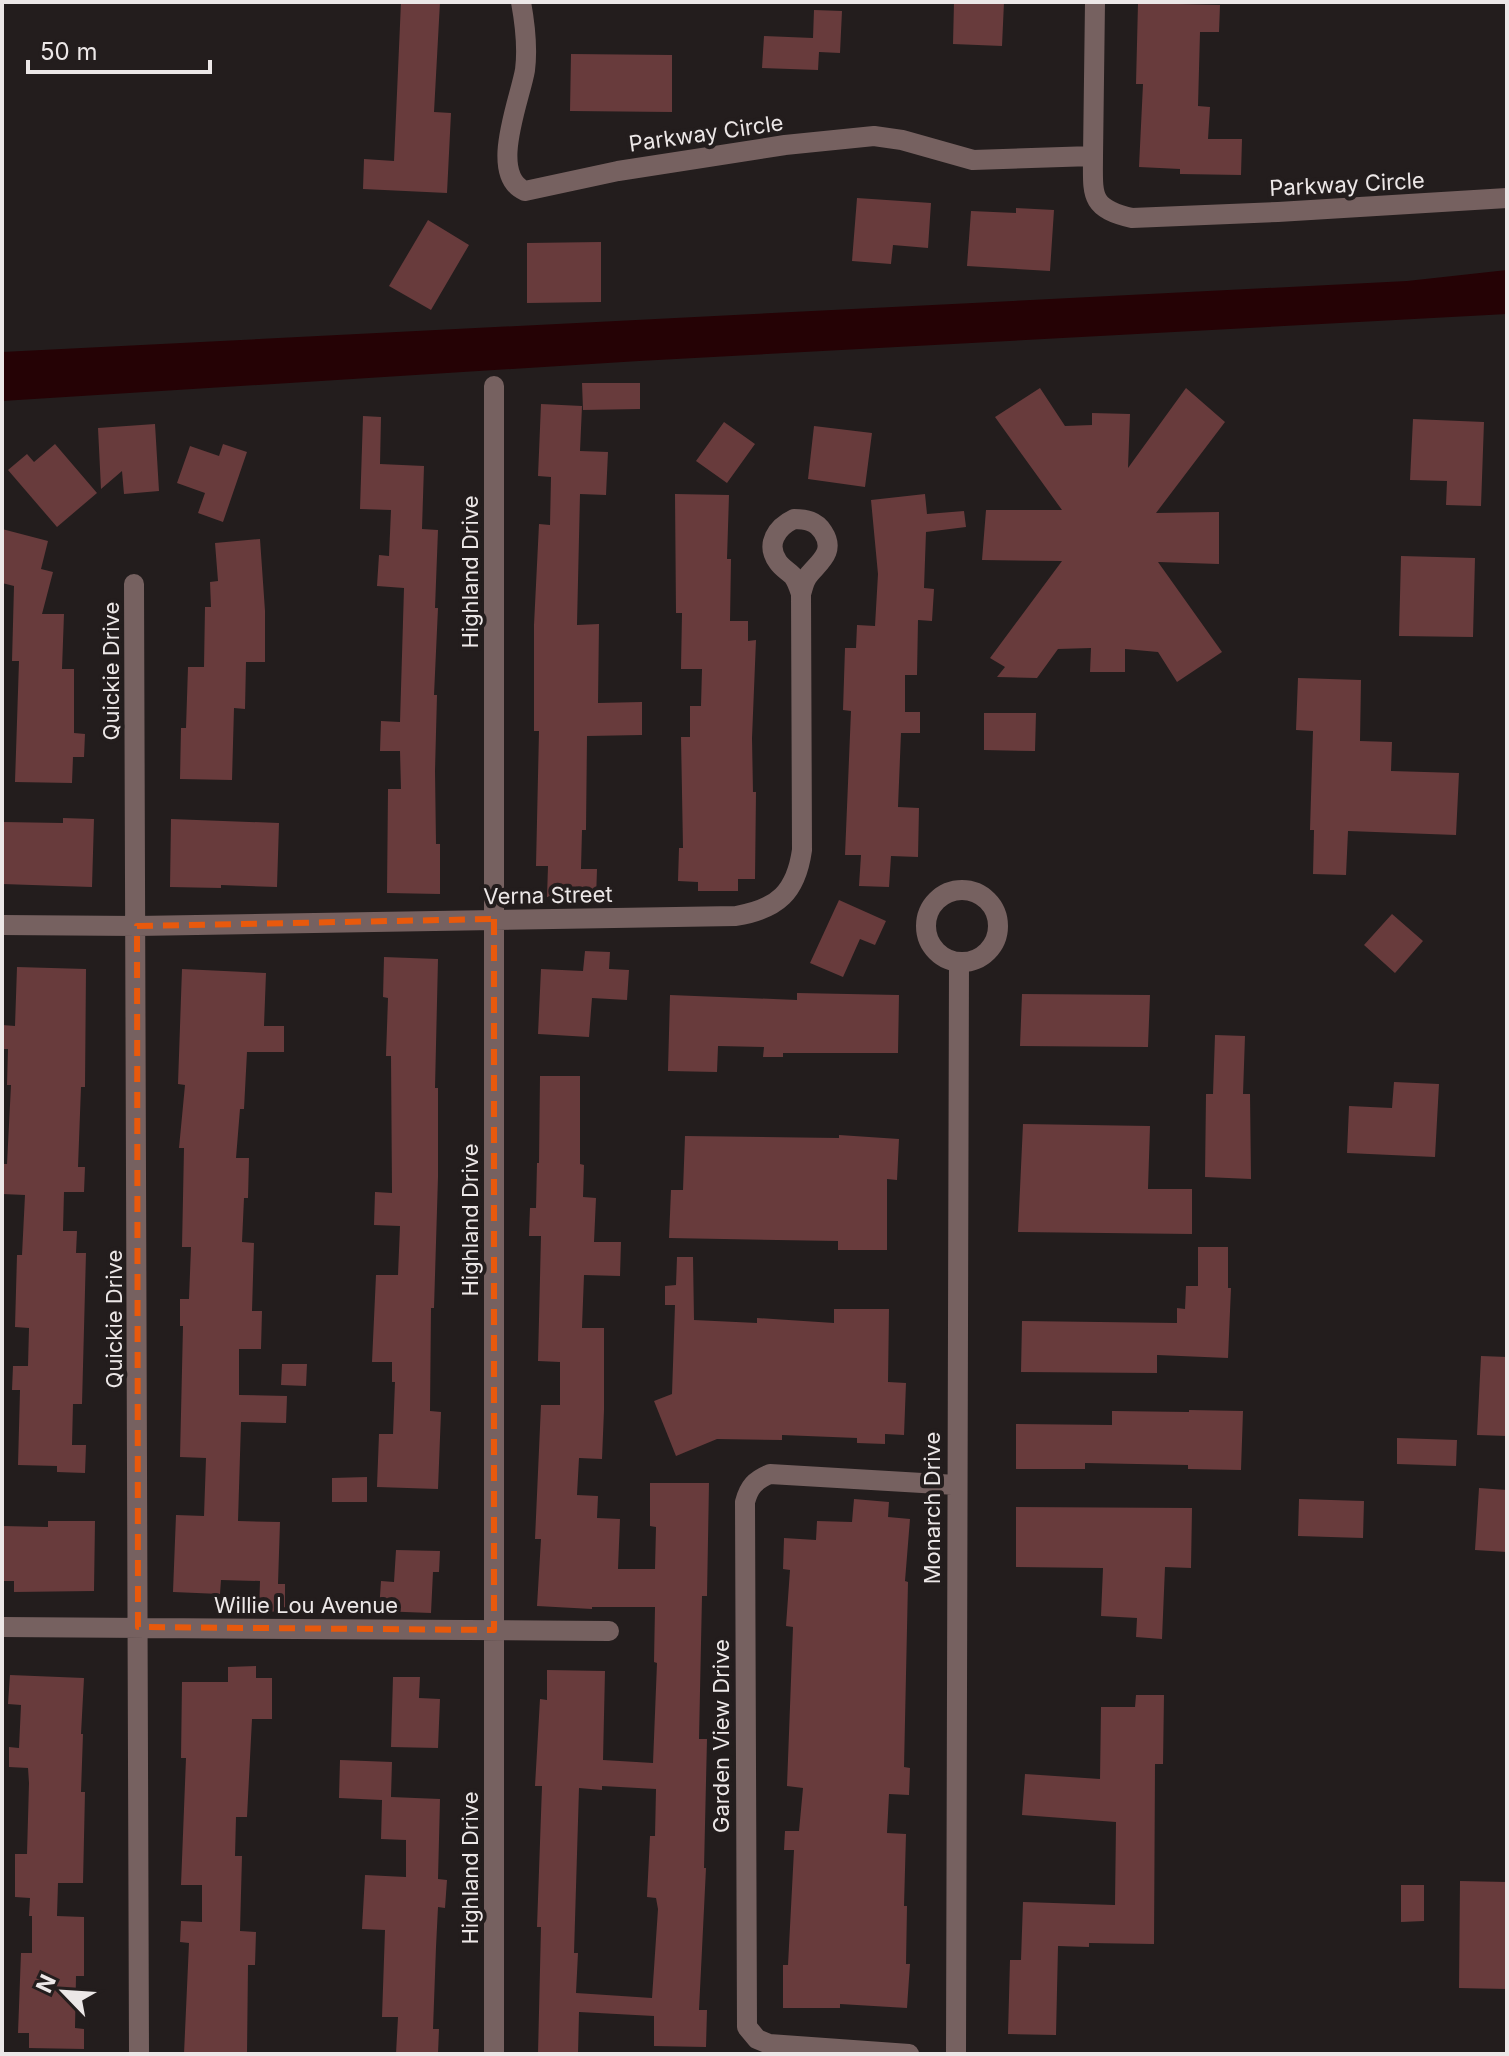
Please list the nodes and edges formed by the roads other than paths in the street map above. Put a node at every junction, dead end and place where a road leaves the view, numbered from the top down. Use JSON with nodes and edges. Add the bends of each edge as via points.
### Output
{"nodes":[{"id":1,"x":521,"y":2,"type":"edge"},
{"id":2,"x":1095,"y":2,"type":"edge"},
{"id":3,"x":1093,"y":156,"type":"junction"},
{"id":4,"x":1507,"y":198,"type":"edge"},
{"id":5,"x":494,"y":386,"type":"dead end"},
{"id":6,"x":134,"y":584,"type":"dead end"},
{"id":7,"x":801,"y":594,"type":"dead end"},
{"id":8,"x":494,"y":919,"type":"junction"},
{"id":9,"x":2,"y":925,"type":"edge"},
{"id":10,"x":137,"y":926,"type":"junction"},
{"id":11,"x":959,"y":962,"type":"dead end"},
{"id":12,"x":956,"y":1485,"type":"junction"},
{"id":13,"x":2,"y":1627,"type":"edge"},
{"id":14,"x":138,"y":1627,"type":"junction"},
{"id":15,"x":494,"y":1630,"type":"junction"},
{"id":16,"x":609,"y":1631,"type":"dead end"},
{"id":17,"x":139,"y":2054,"type":"edge"},
{"id":18,"x":494,"y":2054,"type":"edge"},
{"id":19,"x":909,"y":2054,"type":"edge"},
{"id":20,"x":956,"y":2054,"type":"edge"}],
"edges":[{"from":1,"to":3,"type":"street","name":"Parkway Circle","via":[[525,68],[505,160],[510,178],[525,191],[633,168],[874,136],[973,160]]},
{"from":2,"to":3,"type":"street","name":"Parkway Circle"},
{"from":3,"to":4,"type":"street","name":"Parkway Circle","via":[[1093,194],[1099,204],[1132,218]]},
{"from":5,"to":8,"type":"street","name":"Highland Drive"},
{"from":6,"to":10,"type":"street","name":"Quickie Drive"},
{"from":7,"to":8,"type":"street","name":"Verna Street","via":[[802,850],[800,869],[783,896],[758,913],[736,916]]},
{"from":8,"to":10,"type":"street","name":"Verna Street"},
{"from":8,"to":15,"type":"street","name":"Highland Drive"},
{"from":9,"to":10,"type":"street","name":"Verna Street"},
{"from":10,"to":14,"type":"street","name":"Quickie Drive"},
{"from":11,"to":12,"type":"street","name":"Monarch Drive"},
{"from":12,"to":19,"type":"street","name":"Garden View Drive","via":[[770,1474],[748,1490],[745,1502],[747,2027],[769,2044]]},
{"from":12,"to":20,"type":"street","name":"Monarch Drive"},
{"from":13,"to":14,"type":"street","name":"Willie Lou Avenue"},
{"from":14,"to":15,"type":"street","name":"Willie Lou Avenue"},
{"from":14,"to":17,"type":"street","name":"Quickie Drive"},
{"from":15,"to":16,"type":"street","name":"Willie Lou Avenue"},
{"from":15,"to":18,"type":"street","name":"Highland Drive"}]}
